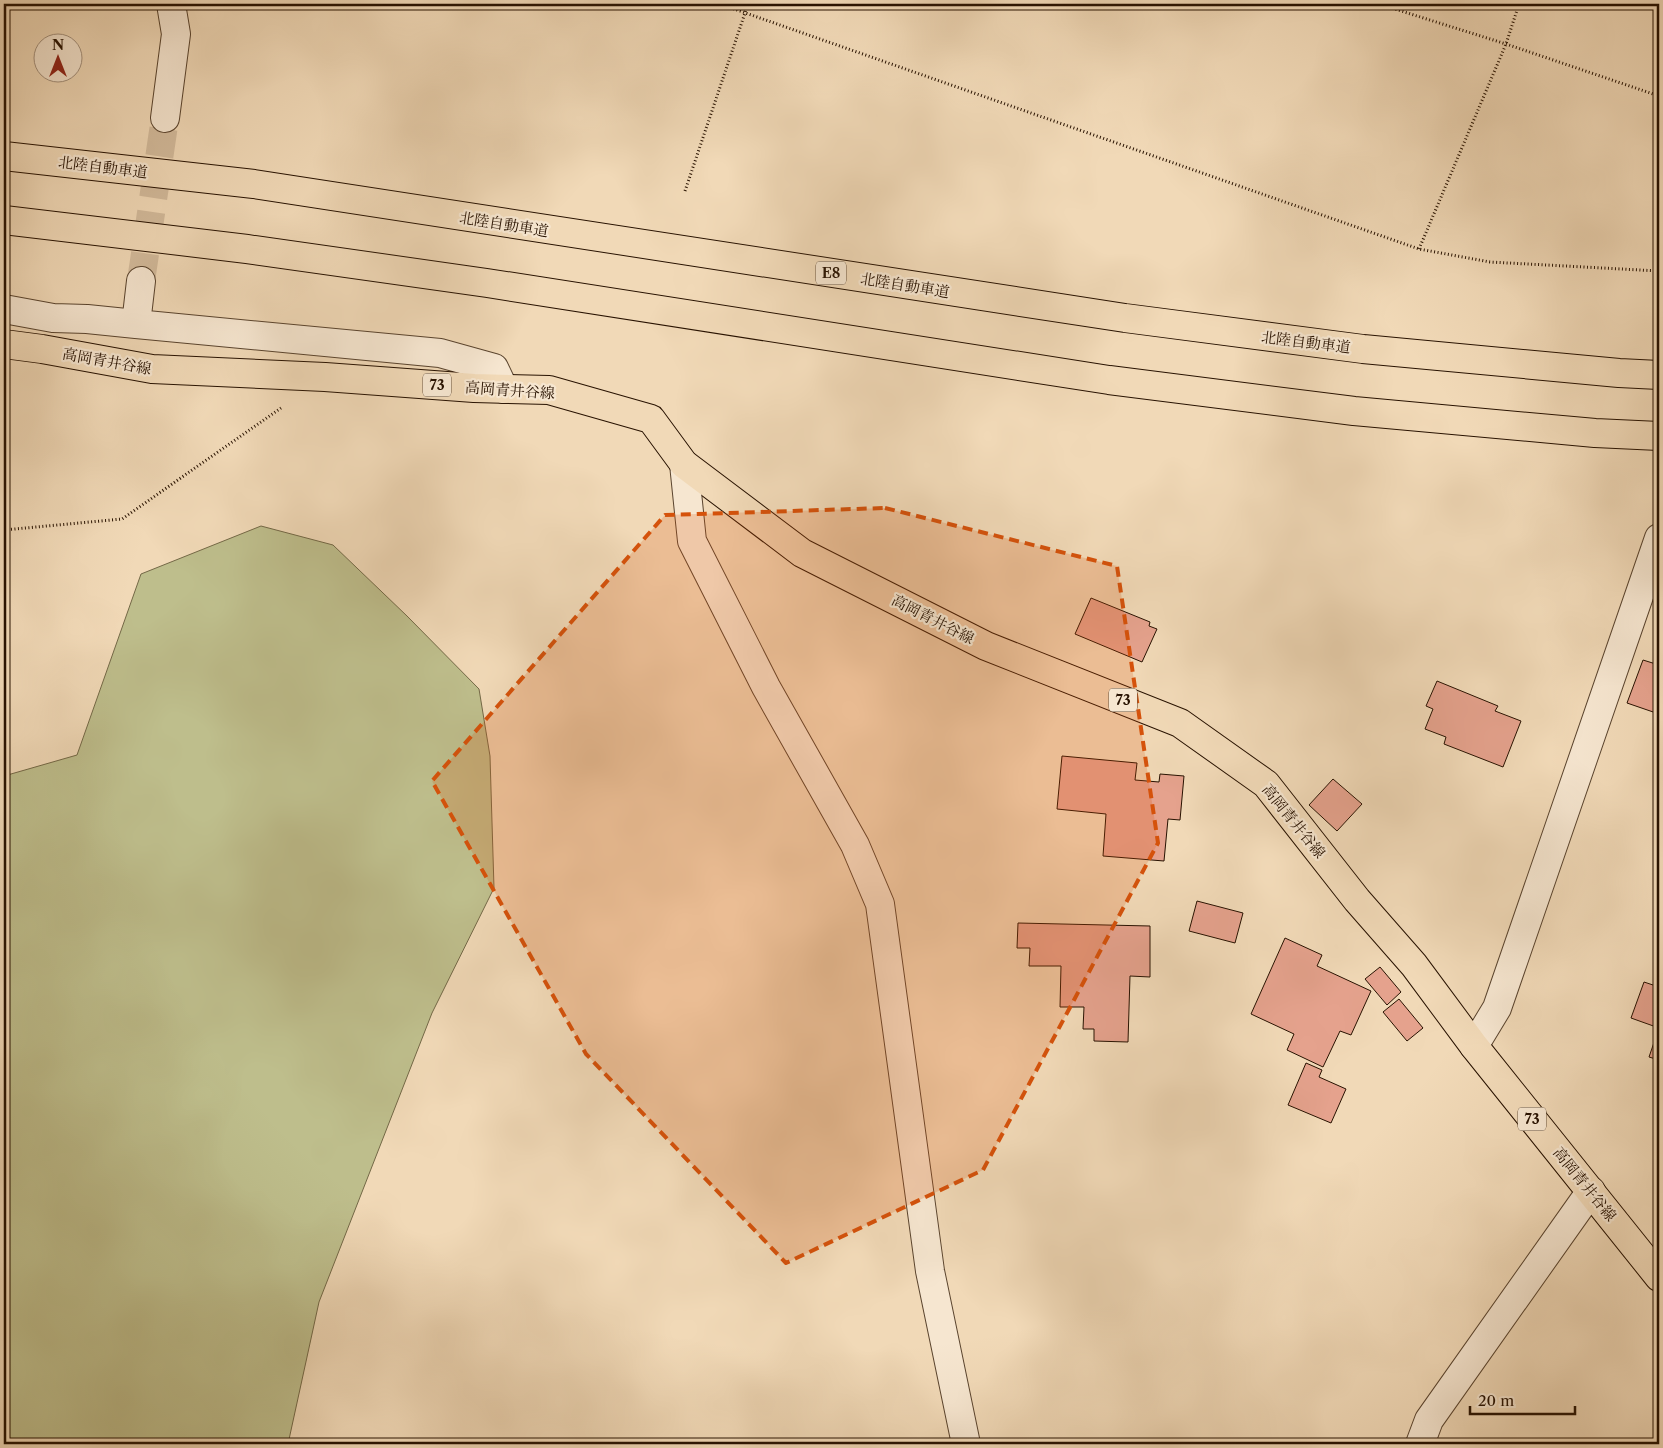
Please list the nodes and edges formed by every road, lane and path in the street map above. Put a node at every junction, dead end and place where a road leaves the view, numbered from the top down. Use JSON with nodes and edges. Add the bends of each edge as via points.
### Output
{"nodes":[{"id":1,"x":171,"y":4,"type":"edge"},
{"id":2,"x":720,"y":4,"type":"edge"},
{"id":3,"x":748,"y":4,"type":"edge"},
{"id":4,"x":1378,"y":4,"type":"edge"},
{"id":5,"x":1519,"y":4,"type":"edge"},
{"id":6,"x":746,"y":12,"type":"junction"},
{"id":7,"x":1506,"y":44,"type":"junction"},
{"id":8,"x":1659,"y":96,"type":"edge"},
{"id":9,"x":165,"y":118,"type":"tunnel mouth"},
{"id":10,"x":4,"y":156,"type":"edge"},
{"id":11,"x":685,"y":191,"type":"dead end"},
{"id":12,"x":4,"y":220,"type":"edge"},
{"id":13,"x":1419,"y":249,"type":"junction"},
{"id":14,"x":1659,"y":270,"type":"edge"},
{"id":15,"x":140,"y":281,"type":"tunnel mouth"},
{"id":16,"x":4,"y":308,"type":"edge"},
{"id":17,"x":136,"y":324,"type":"junction"},
{"id":18,"x":4,"y":344,"type":"edge"},
{"id":19,"x":1659,"y":375,"type":"edge"},
{"id":20,"x":504,"y":389,"type":"junction"},
{"id":21,"x":284,"y":406,"type":"dead end"},
{"id":22,"x":1659,"y":436,"type":"edge"},
{"id":23,"x":684,"y":464,"type":"junction"},
{"id":24,"x":4,"y":530,"type":"edge"},
{"id":25,"x":1659,"y":538,"type":"edge"},
{"id":26,"x":1474,"y":1046,"type":"junction"},
{"id":27,"x":1591,"y":1192,"type":"junction"},
{"id":28,"x":1659,"y":1277,"type":"edge"},
{"id":29,"x":966,"y":1444,"type":"edge"},
{"id":30,"x":1420,"y":1444,"type":"edge"}],
"edges":[{"from":1,"to":9,"type":"street","via":[[176,34]]},
{"from":2,"to":6,"type":"path"},
{"from":3,"to":6,"type":"path"},
{"from":4,"to":7,"type":"path"},
{"from":5,"to":7,"type":"path"},
{"from":6,"to":11,"type":"path"},
{"from":6,"to":13,"type":"path"},
{"from":7,"to":8,"type":"path"},
{"from":7,"to":13,"type":"path"},
{"from":10,"to":19,"type":"main road","name":"北陸自動車道","number":"E8","via":[[254,184],[1125,318],[1363,349]]},
{"from":12,"to":22,"type":"main road","via":[[238,248],[487,283],[1109,380],[1354,411]]},
{"from":13,"to":14,"type":"path","via":[[1490,262]]},
{"from":15,"to":17,"type":"street"},
{"from":16,"to":17,"type":"street","via":[[53,318]]},
{"from":17,"to":20,"type":"street","via":[[440,353],[494,368]]},
{"from":18,"to":20,"type":"main road","name":"高岡青井谷線","number":"73","via":[[152,369]]},
{"from":20,"to":23,"type":"main road","name":"高岡青井谷線","number":"73","via":[[549,390],[651,419]]},
{"from":21,"to":24,"type":"path","via":[[122,519]]},
{"from":23,"to":26,"type":"main road","name":"高岡青井谷線","number":"73","via":[[802,553],[986,646],[1180,723],[1266,784],[1357,900],[1414,965]]},
{"from":23,"to":29,"type":"street","via":[[692,541],[766,687],[854,845],[880,904],[930,1271]]},
{"from":25,"to":26,"type":"street","via":[[1497,1008]]},
{"from":26,"to":27,"type":"main road","name":"高岡青井谷線","number":"73"},
{"from":27,"to":28,"type":"main road","name":"高岡青井谷線","number":"73"},
{"from":27,"to":30,"type":"street","via":[[1429,1420]]}]}
